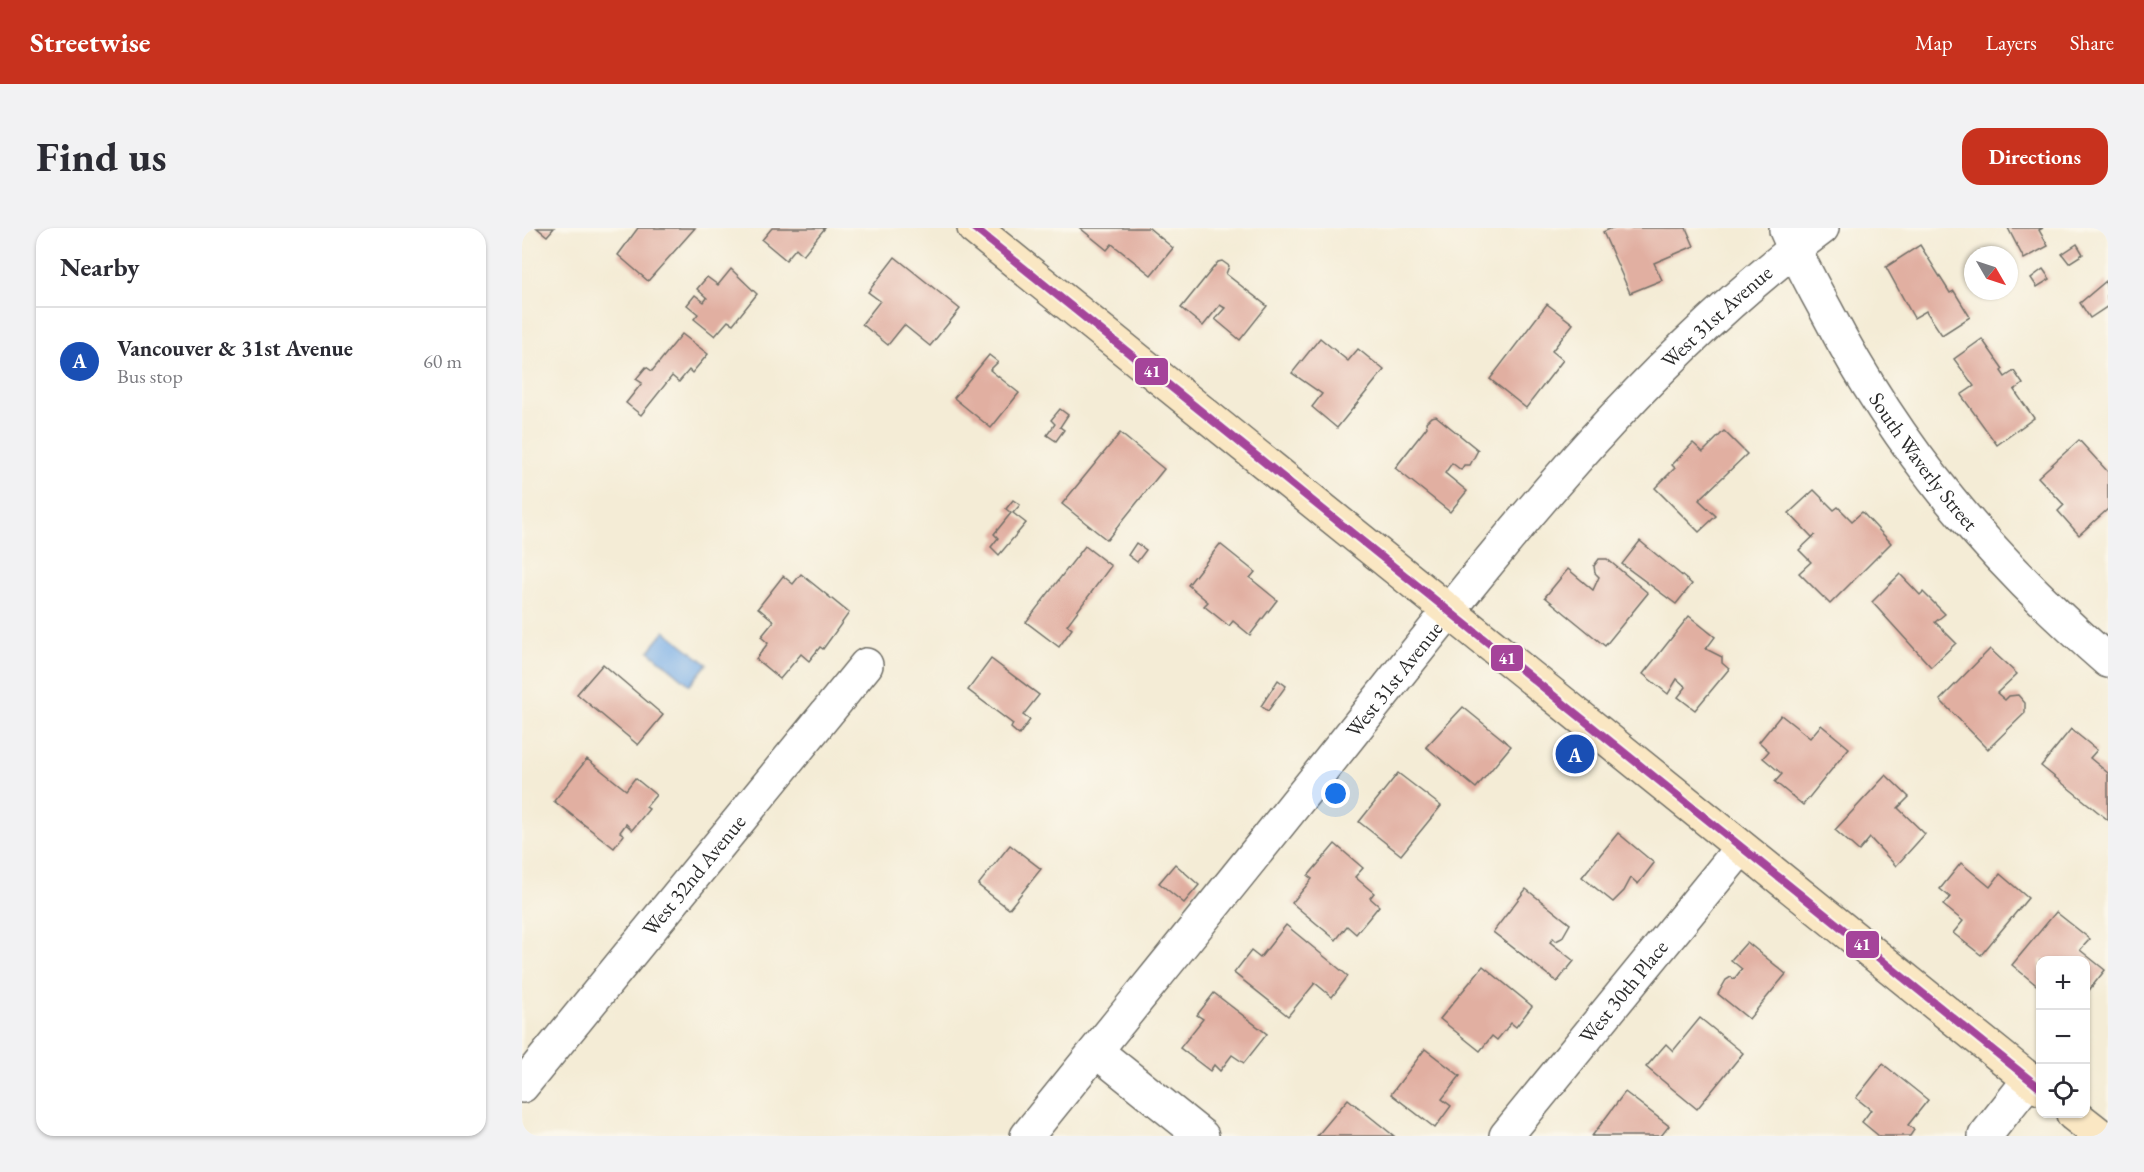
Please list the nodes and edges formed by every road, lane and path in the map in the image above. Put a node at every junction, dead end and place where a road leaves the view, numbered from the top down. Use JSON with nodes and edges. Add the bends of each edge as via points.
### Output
{"nodes":[{"id":1,"x":974,"y":228,"type":"edge"},
{"id":2,"x":1822,"y":228,"type":"edge"},
{"id":3,"x":1790,"y":239,"type":"edge"},
{"id":4,"x":1448,"y":612,"type":"junction"},
{"id":5,"x":2108,"y":662,"type":"edge"},
{"id":6,"x":866,"y":665,"type":"dead end"},
{"id":7,"x":1741,"y":848,"type":"junction"},
{"id":8,"x":1096,"y":1051,"type":"junction"},
{"id":9,"x":2035,"y":1083,"type":"edge"},
{"id":10,"x":522,"y":1086,"type":"edge"},
{"id":11,"x":2079,"y":1118,"type":"edge"},
{"id":12,"x":1027,"y":1136,"type":"edge"},
{"id":13,"x":1202,"y":1136,"type":"edge"},
{"id":14,"x":1506,"y":1136,"type":"edge"},
{"id":15,"x":1985,"y":1136,"type":"edge"},
{"id":16,"x":2100,"y":1136,"type":"edge"}],
"edges":[{"from":1,"to":4,"type":"street"},
{"from":2,"to":3,"type":"street","name":"West 31st Avenue"},
{"from":3,"to":4,"type":"street","name":"West 31st Avenue","via":[[1655,374],[1549,490]]},
{"from":3,"to":5,"type":"street","name":"South Waverly Street","via":[[1850,356],[1922,465],[2020,581]]},
{"from":4,"to":7,"type":"street"},
{"from":4,"to":8,"type":"street","name":"West 31st Avenue"},
{"from":6,"to":10,"type":"street","name":"West 32nd Avenue"},
{"from":7,"to":9,"type":"street"},
{"from":7,"to":14,"type":"street","name":"West 30th Place"},
{"from":8,"to":12,"type":"street","name":"West 31st Avenue"},
{"from":8,"to":13,"type":"street"},
{"from":9,"to":15,"type":"street"},
{"from":11,"to":16,"type":"street"}]}
